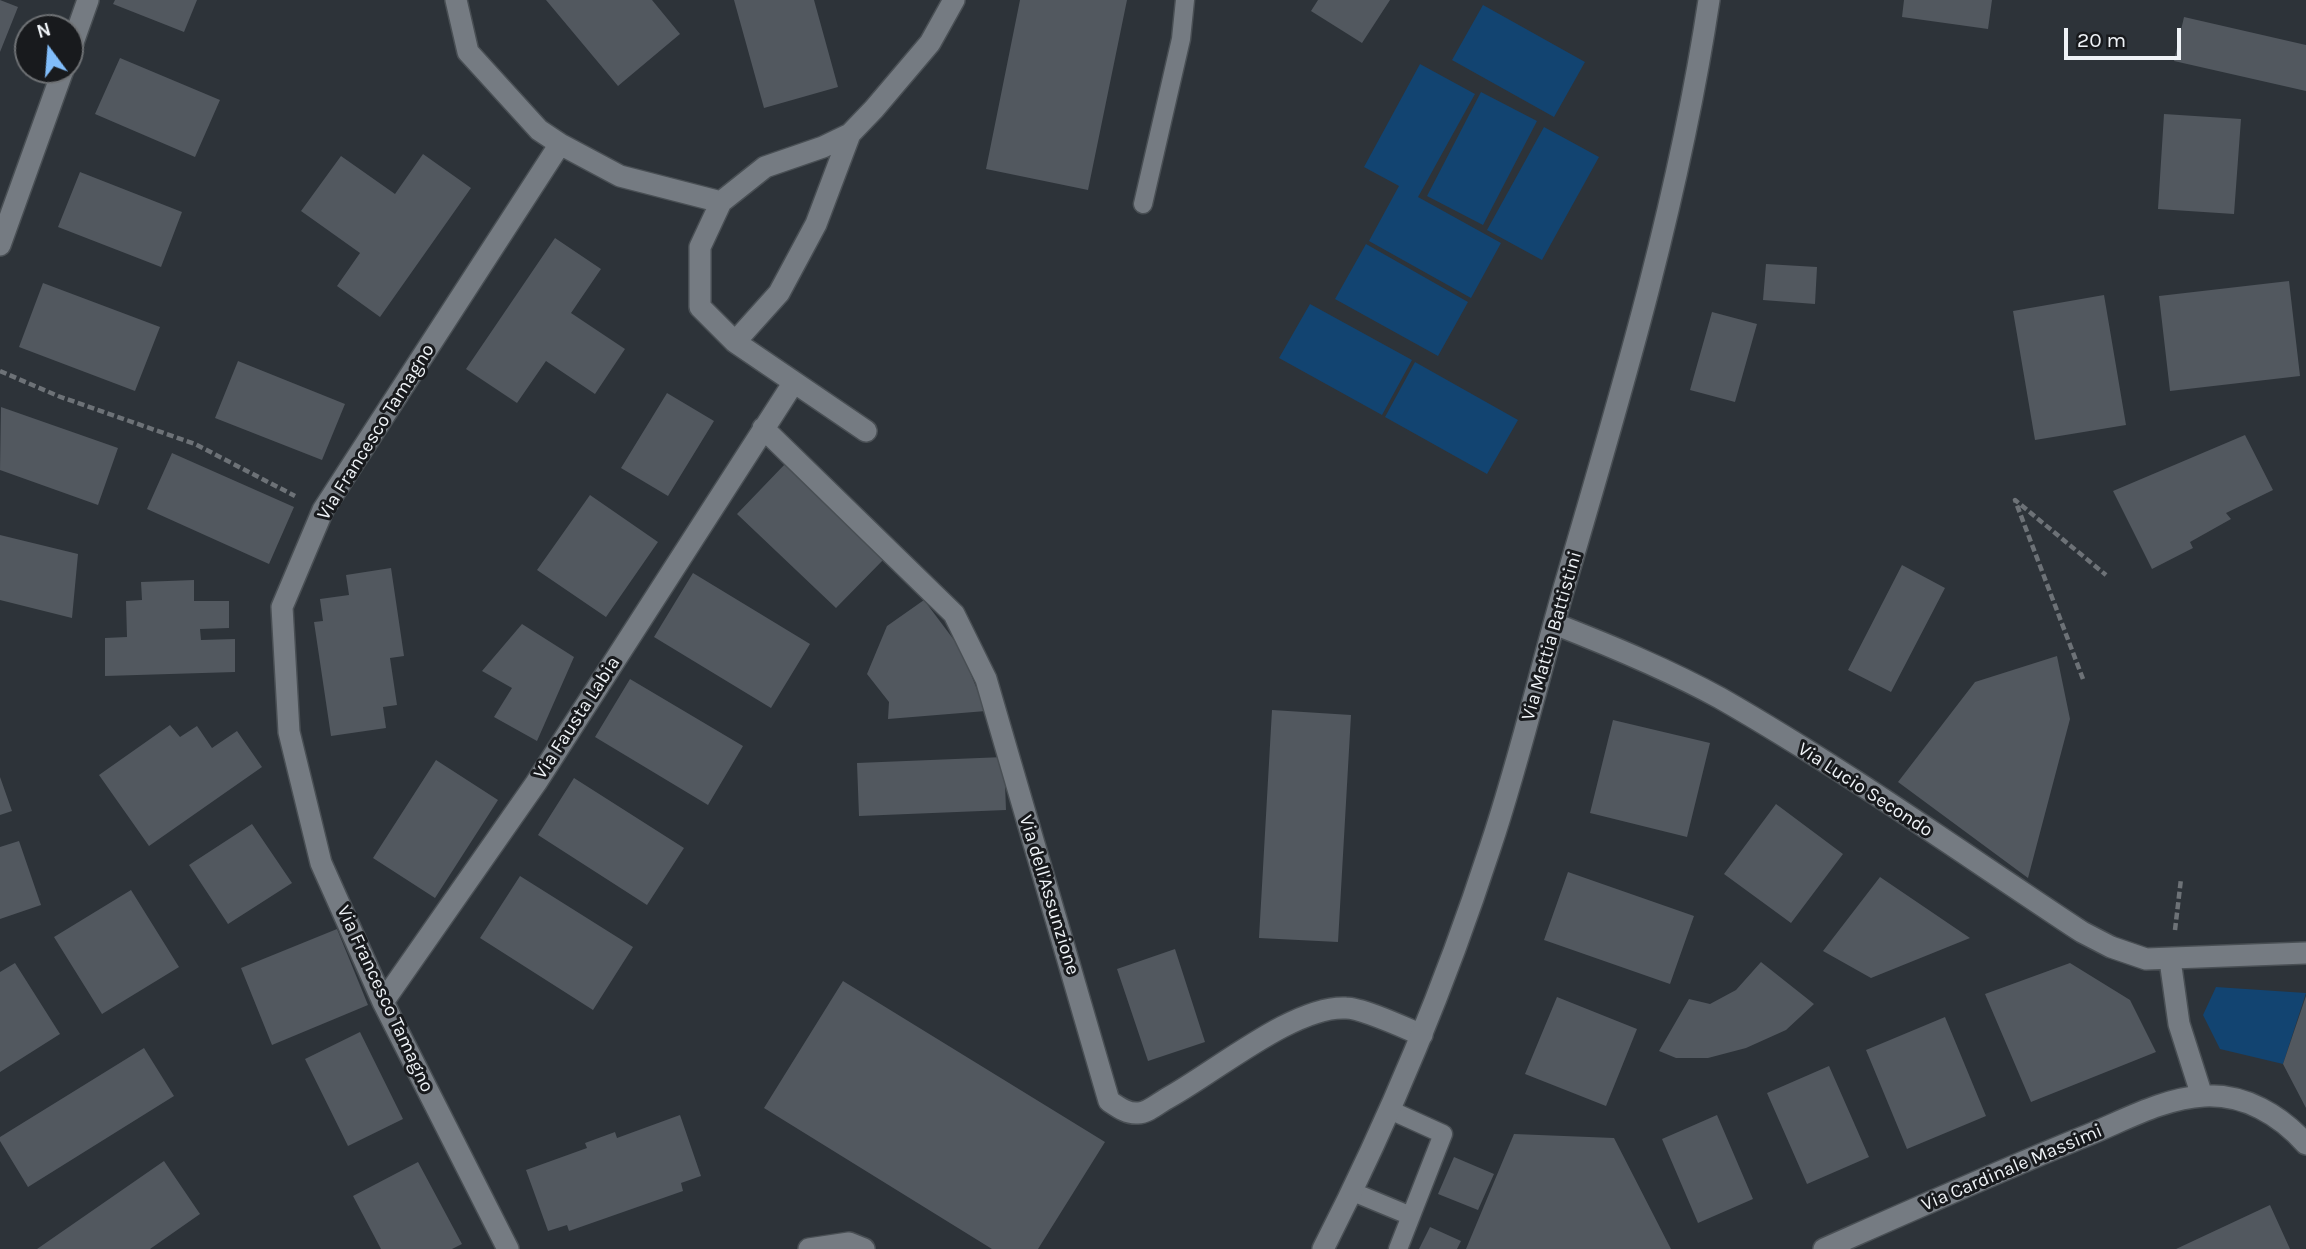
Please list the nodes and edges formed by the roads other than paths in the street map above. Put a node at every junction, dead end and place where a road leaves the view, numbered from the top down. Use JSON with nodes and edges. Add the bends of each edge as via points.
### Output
{"nodes":[{"id":1,"x":456,"y":0,"type":"edge"},
{"id":2,"x":954,"y":0,"type":"edge"},
{"id":3,"x":1185,"y":0,"type":"edge"},
{"id":4,"x":1709,"y":0,"type":"edge"},
{"id":5,"x":58,"y":84,"type":"edge"},
{"id":6,"x":850,"y":134,"type":"junction"},
{"id":7,"x":560,"y":144,"type":"junction"},
{"id":8,"x":720,"y":202,"type":"junction"},
{"id":9,"x":1143,"y":204,"type":"dead end"},
{"id":10,"x":0,"y":245,"type":"edge"},
{"id":11,"x":736,"y":342,"type":"junction"},
{"id":12,"x":794,"y":382,"type":"junction"},
{"id":13,"x":763,"y":428,"type":"junction"},
{"id":14,"x":866,"y":431,"type":"dead end"},
{"id":15,"x":1555,"y":624,"type":"junction"},
{"id":16,"x":2306,"y":953,"type":"edge"},
{"id":17,"x":2170,"y":960,"type":"junction"},
{"id":18,"x":383,"y":1002,"type":"junction"},
{"id":19,"x":1422,"y":1035,"type":"junction"},
{"id":20,"x":2202,"y":1096,"type":"junction"},
{"id":21,"x":1390,"y":1110,"type":"junction"},
{"id":22,"x":2306,"y":1144,"type":"edge"},
{"id":23,"x":1353,"y":1192,"type":"junction"},
{"id":24,"x":1411,"y":1216,"type":"junction"},
{"id":25,"x":508,"y":1249,"type":"edge"},
{"id":26,"x":809,"y":1249,"type":"edge"},
{"id":27,"x":864,"y":1249,"type":"edge"},
{"id":28,"x":1323,"y":1249,"type":"edge"},
{"id":29,"x":1398,"y":1249,"type":"edge"},
{"id":30,"x":1824,"y":1249,"type":"edge"}],
"edges":[{"from":1,"to":7,"type":"street","via":[[468,52],[539,130]]},
{"from":2,"to":6,"type":"street","via":[[930,43]]},
{"from":3,"to":9,"type":"lane","via":[[1181,39]]},
{"from":4,"to":15,"type":"street","name":"Via Mattia Battistini","via":[[1683,152]]},
{"from":5,"to":10,"type":"street"},
{"from":6,"to":8,"type":"street","via":[[765,167]]},
{"from":6,"to":11,"type":"street","via":[[816,224],[779,293]]},
{"from":7,"to":8,"type":"street","via":[[620,176]]},
{"from":7,"to":18,"type":"street","name":"Via Francesco Tamagno","via":[[323,510],[282,607],[289,732],[321,863]]},
{"from":8,"to":11,"type":"street","via":[[700,247],[700,307]]},
{"from":11,"to":12,"type":"street"},
{"from":12,"to":13,"type":"street","name":"Via Fausta Labia"},
{"from":12,"to":14,"type":"street"},
{"from":13,"to":18,"type":"street","name":"Via Fausta Labia","via":[[536,783]]},
{"from":13,"to":19,"type":"street","name":"Via dell'Assunzione","via":[[954,614],[986,679],[1109,1101],[1140,1114],[1248,1047],[1324,1009],[1348,1007]]},
{"from":15,"to":17,"type":"street","name":"Via Lucio Secondo","via":[[1718,697],[2096,940],[2131,955]]},
{"from":15,"to":19,"type":"street","name":"Via Mattia Battistini","via":[[1491,847]]},
{"from":16,"to":17,"type":"street","name":"Via Lucio Secondo"},
{"from":17,"to":20,"type":"street","via":[[2179,1024]]},
{"from":18,"to":25,"type":"street","name":"Via Francesco Tamagno"},
{"from":19,"to":21,"type":"street","name":"Via Mattia Battistini"},
{"from":20,"to":22,"type":"street","name":"Via Cardinale Massimi","via":[[2229,1098],[2266,1110]]},
{"from":20,"to":30,"type":"street","name":"Via Cardinale Massimi","via":[[2174,1101],[2109,1126]]},
{"from":21,"to":23,"type":"street","name":"Via Mattia Battistini"},
{"from":21,"to":24,"type":"lane","via":[[1443,1134]]},
{"from":23,"to":24,"type":"lane"},
{"from":23,"to":28,"type":"street","name":"Via Mattia Battistini"},
{"from":24,"to":29,"type":"lane"},
{"from":26,"to":27,"type":"street","via":[[849,1242]]}]}
